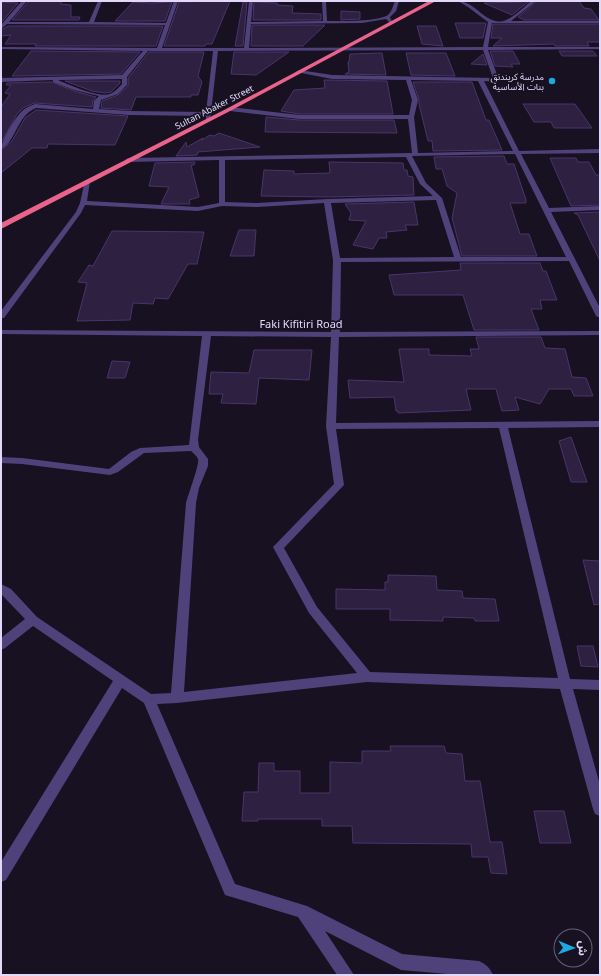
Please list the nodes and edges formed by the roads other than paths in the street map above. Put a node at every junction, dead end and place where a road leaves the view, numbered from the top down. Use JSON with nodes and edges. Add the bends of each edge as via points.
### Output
{"nodes":[{"id":1,"x":4,"y":1,"type":"edge"},
{"id":2,"x":25,"y":1,"type":"edge"},
{"id":3,"x":100,"y":1,"type":"edge"},
{"id":4,"x":176,"y":1,"type":"edge"},
{"id":5,"x":251,"y":1,"type":"edge"},
{"id":6,"x":324,"y":1,"type":"edge"},
{"id":7,"x":397,"y":1,"type":"edge"},
{"id":8,"x":433,"y":1,"type":"edge"},
{"id":9,"x":460,"y":1,"type":"edge"},
{"id":10,"x":534,"y":1,"type":"edge"},
{"id":11,"x":389,"y":20,"type":"junction"},
{"id":12,"x":324,"y":22,"type":"junction"},
{"id":13,"x":490,"y":22,"type":"junction"},
{"id":14,"x":505,"y":22,"type":"junction"},
{"id":15,"x":600,"y":22,"type":"edge"},
{"id":16,"x":6,"y":23,"type":"junction"},
{"id":17,"x":91,"y":23,"type":"junction"},
{"id":18,"x":250,"y":23,"type":"junction"},
{"id":19,"x":168,"y":24,"type":"junction"},
{"id":20,"x":1,"y":28,"type":"edge"},
{"id":21,"x":1,"y":48,"type":"edge"},
{"id":22,"x":600,"y":48,"type":"edge"},
{"id":23,"x":147,"y":49,"type":"junction"},
{"id":24,"x":159,"y":49,"type":"junction"},
{"id":25,"x":342,"y":49,"type":"junction"},
{"id":26,"x":216,"y":50,"type":"junction"},
{"id":27,"x":246,"y":50,"type":"junction"},
{"id":28,"x":485,"y":50,"type":"junction"},
{"id":29,"x":298,"y":72,"type":"junction"},
{"id":30,"x":124,"y":76,"type":"junction"},
{"id":31,"x":480,"y":78,"type":"junction"},
{"id":32,"x":52,"y":79,"type":"junction"},
{"id":33,"x":408,"y":79,"type":"junction"},
{"id":34,"x":1,"y":80,"type":"edge"},
{"id":35,"x":104,"y":96,"type":"junction"},
{"id":36,"x":230,"y":109,"type":"junction"},
{"id":37,"x":96,"y":111,"type":"junction"},
{"id":38,"x":208,"y":117,"type":"junction"},
{"id":39,"x":411,"y":117,"type":"junction"},
{"id":40,"x":1,"y":147,"type":"edge"},
{"id":41,"x":600,"y":150,"type":"edge"},
{"id":42,"x":518,"y":152,"type":"junction"},
{"id":43,"x":412,"y":154,"type":"junction"},
{"id":44,"x":222,"y":158,"type":"junction"},
{"id":45,"x":128,"y":160,"type":"junction"},
{"id":46,"x":87,"y":181,"type":"junction"},
{"id":47,"x":439,"y":198,"type":"junction"},
{"id":48,"x":327,"y":201,"type":"junction"},
{"id":49,"x":83,"y":203,"type":"junction"},
{"id":50,"x":222,"y":204,"type":"junction"},
{"id":51,"x":600,"y":208,"type":"edge"},
{"id":52,"x":547,"y":210,"type":"junction"},
{"id":53,"x":1,"y":226,"type":"edge"},
{"id":54,"x":571,"y":258,"type":"junction"},
{"id":55,"x":458,"y":259,"type":"junction"},
{"id":56,"x":337,"y":260,"type":"junction"},
{"id":57,"x":1,"y":316,"type":"edge"},
{"id":58,"x":600,"y":316,"type":"edge"},
{"id":59,"x":1,"y":332,"type":"edge"},
{"id":60,"x":207,"y":333,"type":"junction"},
{"id":61,"x":600,"y":333,"type":"edge"},
{"id":62,"x":335,"y":335,"type":"junction"},
{"id":63,"x":600,"y":424,"type":"edge"},
{"id":64,"x":503,"y":425,"type":"junction"},
{"id":65,"x":331,"y":426,"type":"junction"},
{"id":66,"x":194,"y":448,"type":"junction"},
{"id":67,"x":1,"y":460,"type":"edge"},
{"id":68,"x":1,"y":579,"type":"edge"},
{"id":69,"x":4,"y":590,"type":"edge"},
{"id":70,"x":33,"y":620,"type":"junction"},
{"id":71,"x":1,"y":645,"type":"edge"},
{"id":72,"x":367,"y":677,"type":"junction"},
{"id":73,"x":121,"y":679,"type":"junction"},
{"id":74,"x":565,"y":683,"type":"junction"},
{"id":75,"x":600,"y":685,"type":"edge"},
{"id":76,"x":177,"y":698,"type":"junction"},
{"id":77,"x":149,"y":699,"type":"junction"},
{"id":78,"x":600,"y":808,"type":"edge"},
{"id":79,"x":1,"y":875,"type":"edge"},
{"id":80,"x":302,"y":910,"type":"junction"},
{"id":81,"x":346,"y":975,"type":"edge"},
{"id":82,"x":485,"y":975,"type":"edge"}],
"edges":[{"from":1,"to":2,"type":"street"},
{"from":2,"to":16,"type":"street"},
{"from":3,"to":17,"type":"street"},
{"from":4,"to":19,"type":"street"},
{"from":5,"to":18,"type":"street"},
{"from":6,"to":12,"type":"street"},
{"from":7,"to":11,"type":"street"},
{"from":8,"to":11,"type":"highway","name":"Sultan Abaker Street"},
{"from":9,"to":13,"type":"street"},
{"from":10,"to":14,"type":"street"},
{"from":11,"to":12,"type":"street"},
{"from":11,"to":25,"type":"highway","name":"Sultan Abaker Street"},
{"from":12,"to":18,"type":"street"},
{"from":13,"to":14,"type":"street"},
{"from":13,"to":28,"type":"street"},
{"from":14,"to":15,"type":"street"},
{"from":16,"to":17,"type":"street"},
{"from":16,"to":20,"type":"street"},
{"from":17,"to":19,"type":"street"},
{"from":18,"to":27,"type":"street"},
{"from":19,"to":24,"type":"street"},
{"from":21,"to":23,"type":"street"},
{"from":22,"to":28,"type":"street"},
{"from":23,"to":24,"type":"street"},
{"from":23,"to":30,"type":"street"},
{"from":24,"to":26,"type":"street"},
{"from":25,"to":27,"type":"street"},
{"from":25,"to":28,"type":"street"},
{"from":25,"to":29,"type":"highway","name":"Sultan Abaker Street"},
{"from":26,"to":27,"type":"street"},
{"from":26,"to":38,"type":"street"},
{"from":28,"to":31,"type":"street","via":[[496,80]]},
{"from":29,"to":33,"type":"street","via":[[332,77]]},
{"from":29,"to":36,"type":"highway","name":"Sultan Abaker Street"},
{"from":30,"to":32,"type":"street"},
{"from":30,"to":35,"type":"street","via":[[125,84],[115,93]]},
{"from":31,"to":33,"type":"street"},
{"from":31,"to":42,"type":"street"},
{"from":32,"to":34,"type":"street"},
{"from":32,"to":35,"type":"street","via":[[76,90]]},
{"from":33,"to":39,"type":"street","via":[[415,100]]},
{"from":35,"to":37,"type":"street","via":[[95,102]]},
{"from":36,"to":38,"type":"highway","name":"Sultan Abaker Street"},
{"from":36,"to":39,"type":"street","via":[[299,117]]},
{"from":37,"to":38,"type":"street"},
{"from":37,"to":40,"type":"street","via":[[50,106],[27,108],[21,113]]},
{"from":38,"to":45,"type":"highway","name":"Sultan Abaker Street"},
{"from":39,"to":43,"type":"street"},
{"from":41,"to":42,"type":"street"},
{"from":42,"to":43,"type":"street"},
{"from":42,"to":52,"type":"street"},
{"from":43,"to":44,"type":"street"},
{"from":43,"to":47,"type":"street","via":[[423,184]]},
{"from":44,"to":45,"type":"street"},
{"from":44,"to":50,"type":"street"},
{"from":45,"to":46,"type":"highway","name":"Sultan Abaker Street"},
{"from":46,"to":49,"type":"street"},
{"from":46,"to":53,"type":"highway","name":"Sultan Abaker Street"},
{"from":47,"to":48,"type":"street"},
{"from":47,"to":55,"type":"street"},
{"from":48,"to":50,"type":"street"},
{"from":48,"to":56,"type":"street"},
{"from":49,"to":50,"type":"street","via":[[191,209]]},
{"from":49,"to":57,"type":"street","via":[[79,212]]},
{"from":51,"to":52,"type":"street"},
{"from":52,"to":54,"type":"street"},
{"from":54,"to":55,"type":"street"},
{"from":54,"to":58,"type":"street"},
{"from":55,"to":56,"type":"street"},
{"from":56,"to":62,"type":"street"},
{"from":59,"to":60,"type":"street","name":"Faki Kifitiri Road"},
{"from":60,"to":62,"type":"street","name":"Faki Kifitiri Road"},
{"from":60,"to":66,"type":"street","via":[[192,440]]},
{"from":61,"to":62,"type":"street","name":"Faki Kifitiri Road"},
{"from":62,"to":65,"type":"street"},
{"from":63,"to":64,"type":"street"},
{"from":64,"to":65,"type":"street"},
{"from":64,"to":74,"type":"street"},
{"from":65,"to":72,"type":"street","via":[[339,485],[278,547],[313,610]]},
{"from":66,"to":67,"type":"street","via":[[143,450],[110,472]]},
{"from":66,"to":76,"type":"street","via":[[203,459],[203,466],[194,488],[192,502]]},
{"from":68,"to":69,"type":"street"},
{"from":69,"to":70,"type":"street"},
{"from":70,"to":71,"type":"street"},
{"from":70,"to":73,"type":"street"},
{"from":72,"to":74,"type":"street"},
{"from":72,"to":76,"type":"street"},
{"from":73,"to":77,"type":"street"},
{"from":73,"to":79,"type":"street"},
{"from":74,"to":75,"type":"street"},
{"from":74,"to":78,"type":"street"},
{"from":76,"to":77,"type":"street"},
{"from":77,"to":80,"type":"street","via":[[230,890]]},
{"from":80,"to":81,"type":"street"},
{"from":80,"to":82,"type":"street","via":[[401,962],[479,969]]}]}
